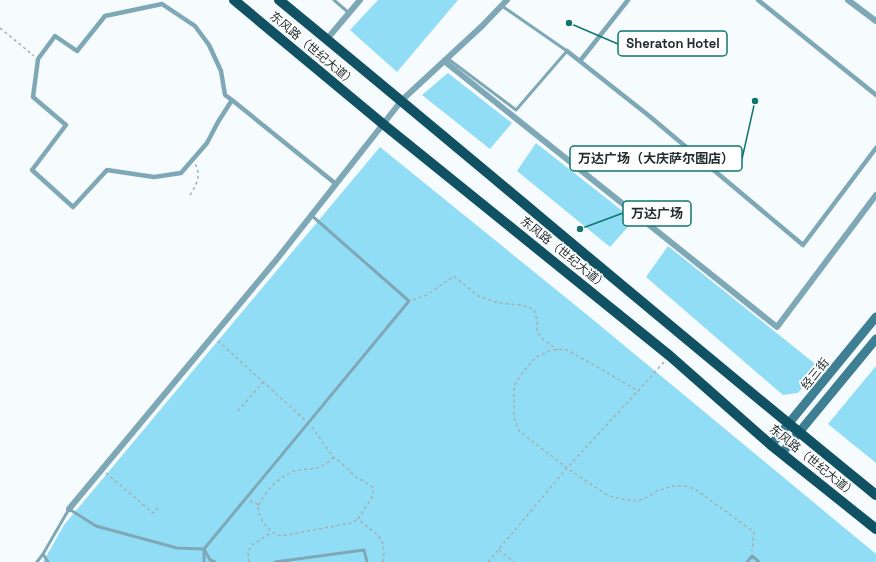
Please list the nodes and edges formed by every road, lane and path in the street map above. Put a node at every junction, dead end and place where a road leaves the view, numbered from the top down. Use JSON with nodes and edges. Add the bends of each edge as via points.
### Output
{"nodes":[{"id":1,"x":234,"y":0,"type":"edge"},
{"id":2,"x":279,"y":0,"type":"edge"},
{"id":3,"x":334,"y":0,"type":"edge"},
{"id":4,"x":360,"y":0,"type":"edge"},
{"id":5,"x":507,"y":0,"type":"edge"},
{"id":6,"x":628,"y":0,"type":"edge"},
{"id":7,"x":758,"y":0,"type":"edge"},
{"id":8,"x":848,"y":0,"type":"edge"},
{"id":9,"x":502,"y":6,"type":"junction"},
{"id":10,"x":349,"y":13,"type":"junction"},
{"id":11,"x":876,"y":21,"type":"edge"},
{"id":12,"x":0,"y":28,"type":"edge"},
{"id":13,"x":327,"y":39,"type":"junction"},
{"id":14,"x":567,"y":51,"type":"junction"},
{"id":15,"x":38,"y":59,"type":"junction"},
{"id":16,"x":445,"y":60,"type":"junction"},
{"id":17,"x":580,"y":61,"type":"junction"},
{"id":18,"x":876,"y":95,"type":"edge"},
{"id":19,"x":232,"y":100,"type":"junction"},
{"id":20,"x":402,"y":100,"type":"junction"},
{"id":21,"x":383,"y":124,"type":"junction"},
{"id":22,"x":876,"y":148,"type":"edge"},
{"id":23,"x":193,"y":161,"type":"junction"},
{"id":24,"x":336,"y":184,"type":"junction"},
{"id":25,"x":190,"y":195,"type":"dead end"},
{"id":26,"x":876,"y":195,"type":"edge"},
{"id":27,"x":311,"y":215,"type":"junction"},
{"id":28,"x":409,"y":301,"type":"junction"},
{"id":29,"x":876,"y":317,"type":"edge"},
{"id":30,"x":213,"y":336,"type":"junction"},
{"id":31,"x":876,"y":339,"type":"edge"},
{"id":32,"x":558,"y":350,"type":"junction"},
{"id":33,"x":670,"y":356,"type":"junction"},
{"id":34,"x":263,"y":382,"type":"junction"},
{"id":35,"x":638,"y":391,"type":"junction"},
{"id":36,"x":238,"y":411,"type":"dead end"},
{"id":37,"x":309,"y":423,"type":"junction"},
{"id":38,"x":789,"y":424,"type":"junction"},
{"id":39,"x":799,"y":432,"type":"junction"},
{"id":40,"x":771,"y":445,"type":"junction"},
{"id":41,"x":782,"y":453,"type":"junction"},
{"id":42,"x":334,"y":458,"type":"junction"},
{"id":43,"x":567,"y":468,"type":"junction"},
{"id":44,"x":102,"y":470,"type":"junction"},
{"id":45,"x":876,"y":495,"type":"edge"},
{"id":46,"x":246,"y":499,"type":"junction"},
{"id":47,"x":259,"y":505,"type":"junction"},
{"id":48,"x":160,"y":506,"type":"dead end"},
{"id":49,"x":69,"y":509,"type":"junction"},
{"id":50,"x":358,"y":519,"type":"junction"},
{"id":51,"x":876,"y":529,"type":"edge"},
{"id":52,"x":272,"y":532,"type":"junction"},
{"id":53,"x":204,"y":549,"type":"junction"},
{"id":54,"x":499,"y":550,"type":"junction"},
{"id":55,"x":43,"y":554,"type":"junction"},
{"id":56,"x":752,"y":556,"type":"junction"},
{"id":57,"x":37,"y":562,"type":"edge"},
{"id":58,"x":48,"y":562,"type":"edge"},
{"id":59,"x":204,"y":562,"type":"edge"},
{"id":60,"x":215,"y":562,"type":"edge"},
{"id":61,"x":249,"y":562,"type":"edge"},
{"id":62,"x":275,"y":562,"type":"edge"},
{"id":63,"x":367,"y":562,"type":"edge"},
{"id":64,"x":383,"y":562,"type":"edge"},
{"id":65,"x":488,"y":562,"type":"edge"},
{"id":66,"x":514,"y":562,"type":"edge"},
{"id":67,"x":747,"y":562,"type":"edge"},
{"id":68,"x":759,"y":562,"type":"edge"}],
"edges":[{"from":1,"to":21,"type":"highway","name":"东风路（世纪大道）"},
{"from":2,"to":13,"type":"highway","name":"东风路（世纪大道）"},
{"from":3,"to":10,"type":"lane"},
{"from":4,"to":10,"type":"street"},
{"from":5,"to":9,"type":"street"},
{"from":6,"to":17,"type":"street"},
{"from":7,"to":18,"type":"street"},
{"from":8,"to":11,"type":"street"},
{"from":9,"to":14,"type":"lane"},
{"from":9,"to":16,"type":"street"},
{"from":10,"to":13,"type":"street"},
{"from":12,"to":15,"type":"path"},
{"from":13,"to":20,"type":"highway","name":"东风路（世纪大道）"},
{"from":14,"to":16,"type":"lane","via":[[516,110]]},
{"from":14,"to":17,"type":"street"},
{"from":15,"to":19,"type":"street","via":[[56,36],[77,51],[105,16],[162,4],[195,26],[209,45],[221,71],[225,95]]},
{"from":15,"to":23,"type":"street","via":[[33,97],[66,125],[32,170],[74,207],[107,170],[154,177],[181,173]]},
{"from":16,"to":20,"type":"street"},
{"from":16,"to":26,"type":"street","via":[[777,327]]},
{"from":17,"to":22,"type":"street","via":[[803,244]]},
{"from":19,"to":23,"type":"street","via":[[208,143]]},
{"from":19,"to":24,"type":"street"},
{"from":20,"to":21,"type":"street"},
{"from":20,"to":38,"type":"highway","name":"东风路（世纪大道）"},
{"from":21,"to":24,"type":"street"},
{"from":21,"to":33,"type":"highway","name":"东风路（世纪大道）"},
{"from":23,"to":25,"type":"path","via":[[198,169],[198,177]]},
{"from":24,"to":27,"type":"street"},
{"from":27,"to":28,"type":"lane"},
{"from":27,"to":30,"type":"street"},
{"from":28,"to":32,"type":"path","via":[[425,296],[454,276],[478,296],[499,303],[534,309],[537,332]]},
{"from":28,"to":37,"type":"lane"},
{"from":29,"to":38,"type":"main road","name":"经三街"},
{"from":30,"to":34,"type":"path"},
{"from":30,"to":44,"type":"street"},
{"from":31,"to":39,"type":"main road","name":"经三街"},
{"from":32,"to":35,"type":"path","via":[[564,349],[580,357]]},
{"from":32,"to":43,"type":"path","via":[[536,357],[523,372],[514,386],[514,418],[519,431]]},
{"from":33,"to":35,"type":"path"},
{"from":33,"to":40,"type":"highway","name":"东风路（世纪大道）"},
{"from":34,"to":36,"type":"path"},
{"from":34,"to":37,"type":"path"},
{"from":35,"to":43,"type":"path"},
{"from":37,"to":42,"type":"path"},
{"from":37,"to":46,"type":"lane"},
{"from":38,"to":39,"type":"highway","name":"东风路（世纪大道）"},
{"from":38,"to":40,"type":"main road","name":"经三街"},
{"from":39,"to":41,"type":"main road","name":"经三街"},
{"from":39,"to":45,"type":"highway","name":"东风路（世纪大道）"},
{"from":40,"to":41,"type":"highway","name":"东风路（世纪大道）"},
{"from":41,"to":51,"type":"highway","name":"东风路（世纪大道）"},
{"from":42,"to":47,"type":"path","via":[[320,467],[292,471],[285,475],[266,492]]},
{"from":42,"to":50,"type":"path","via":[[373,488],[372,496]]},
{"from":43,"to":54,"type":"path"},
{"from":43,"to":56,"type":"path","via":[[607,495],[620,499],[637,501],[673,486],[695,489],[754,532]]},
{"from":44,"to":48,"type":"path","via":[[153,514]]},
{"from":44,"to":49,"type":"street"},
{"from":46,"to":47,"type":"path"},
{"from":46,"to":53,"type":"lane"},
{"from":47,"to":52,"type":"path","via":[[258,511],[263,522]]},
{"from":49,"to":53,"type":"lane","via":[[96,526],[177,548]]},
{"from":49,"to":55,"type":"lane"},
{"from":50,"to":52,"type":"path","via":[[351,523],[281,536]]},
{"from":50,"to":64,"type":"path","via":[[383,542]]},
{"from":52,"to":61,"type":"path","via":[[252,545],[248,552]]},
{"from":53,"to":59,"type":"lane"},
{"from":53,"to":60,"type":"lane","via":[[210,560]]},
{"from":54,"to":65,"type":"path"},
{"from":54,"to":66,"type":"path"},
{"from":55,"to":57,"type":"lane"},
{"from":55,"to":58,"type":"lane"},
{"from":56,"to":67,"type":"lane"},
{"from":56,"to":68,"type":"lane"},
{"from":62,"to":63,"type":"lane","via":[[364,550]]}]}
